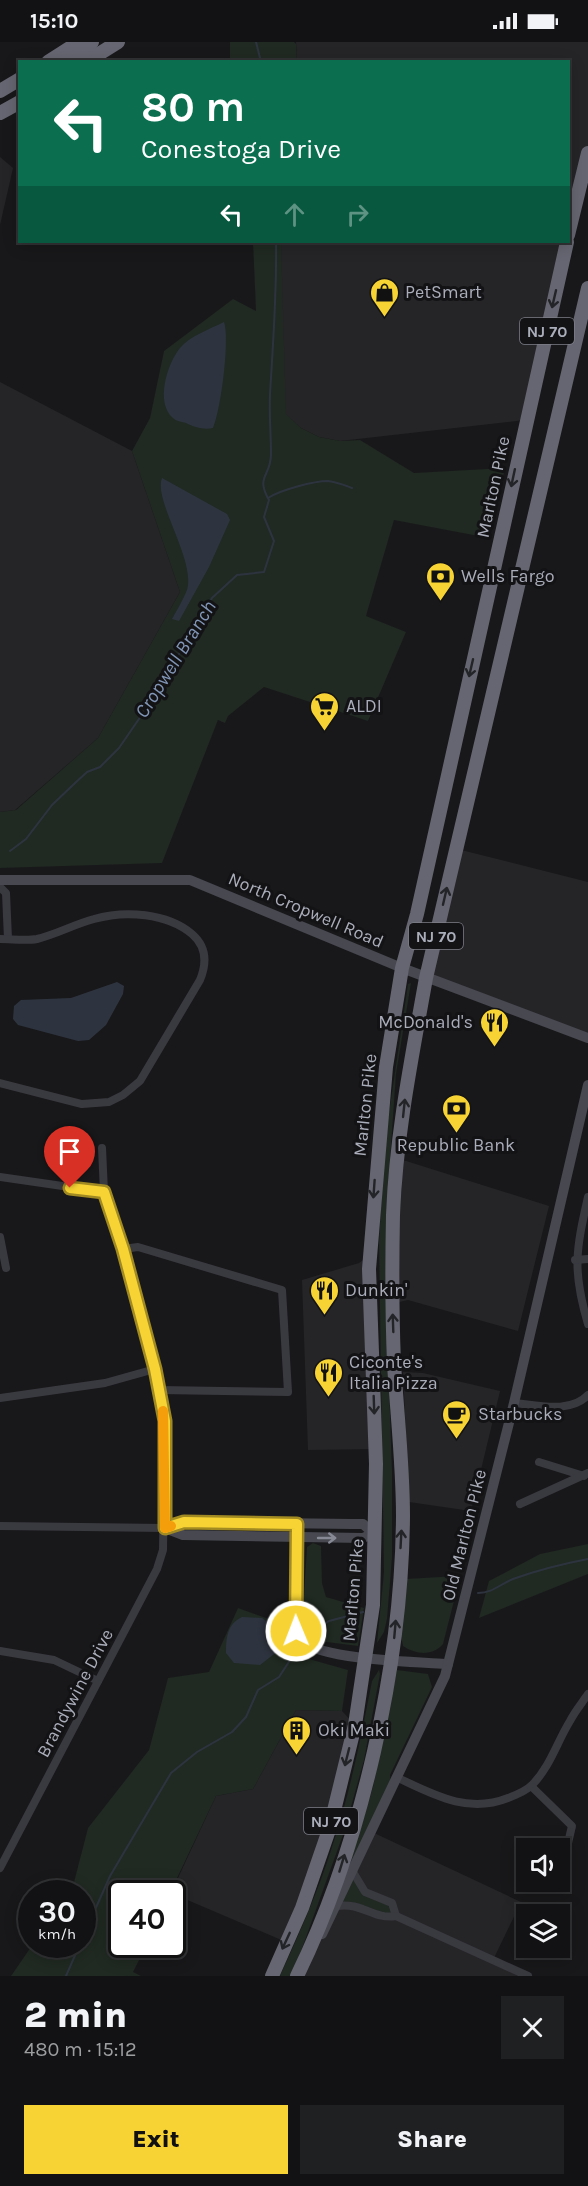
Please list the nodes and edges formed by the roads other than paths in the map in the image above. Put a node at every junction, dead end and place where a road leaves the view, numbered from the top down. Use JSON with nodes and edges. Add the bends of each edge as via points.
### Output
{"nodes":[{"id":1,"x":93,"y":42,"type":"edge"},
{"id":2,"x":118,"y":42,"type":"edge"},
{"id":3,"x":74,"y":43,"type":"edge"},
{"id":4,"x":51,"y":60,"type":"edge"},
{"id":5,"x":71,"y":60,"type":"edge"},
{"id":6,"x":89,"y":60,"type":"edge"},
{"id":7,"x":18,"y":80,"type":"edge"},
{"id":8,"x":0,"y":91,"type":"edge"},
{"id":9,"x":18,"y":102,"type":"edge"},
{"id":10,"x":0,"y":113,"type":"edge"},
{"id":11,"x":588,"y":153,"type":"edge"},
{"id":12,"x":570,"y":227,"type":"edge"},
{"id":13,"x":567,"y":243,"type":"edge"},
{"id":14,"x":588,"y":288,"type":"edge"},
{"id":15,"x":0,"y":880,"type":"edge"},
{"id":16,"x":0,"y":887,"type":"edge"},
{"id":17,"x":4,"y":939,"type":"edge"},
{"id":18,"x":402,"y":968,"type":"junction"},
{"id":19,"x":426,"y":978,"type":"junction"},
{"id":20,"x":588,"y":1038,"type":"edge"},
{"id":21,"x":0,"y":1083,"type":"edge"},
{"id":22,"x":588,"y":1085,"type":"edge"},
{"id":23,"x":102,"y":1148,"type":"dead end"},
{"id":24,"x":0,"y":1177,"type":"edge"},
{"id":25,"x":104,"y":1192,"type":"junction"},
{"id":26,"x":587,"y":1202,"type":"edge"},
{"id":27,"x":0,"y":1237,"type":"edge"},
{"id":28,"x":123,"y":1249,"type":"junction"},
{"id":29,"x":588,"y":1259,"type":"edge"},
{"id":30,"x":575,"y":1260,"type":"junction"},
{"id":31,"x":6,"y":1268,"type":"dead end"},
{"id":32,"x":588,"y":1324,"type":"edge"},
{"id":33,"x":155,"y":1369,"type":"junction"},
{"id":34,"x":159,"y":1390,"type":"junction"},
{"id":35,"x":588,"y":1395,"type":"edge"},
{"id":36,"x":0,"y":1398,"type":"edge"},
{"id":37,"x":514,"y":1403,"type":"junction"},
{"id":38,"x":539,"y":1462,"type":"dead end"},
{"id":39,"x":586,"y":1474,"type":"edge"},
{"id":40,"x":519,"y":1504,"type":"dead end"},
{"id":41,"x":297,"y":1524,"type":"junction"},
{"id":42,"x":0,"y":1526,"type":"edge"},
{"id":43,"x":165,"y":1528,"type":"junction"},
{"id":44,"x":374,"y":1532,"type":"junction"},
{"id":45,"x":296,"y":1537,"type":"junction"},
{"id":46,"x":0,"y":1651,"type":"edge"},
{"id":47,"x":365,"y":1658,"type":"junction"},
{"id":48,"x":392,"y":1660,"type":"junction"},
{"id":49,"x":448,"y":1664,"type":"junction"},
{"id":50,"x":98,"y":1681,"type":"junction"},
{"id":51,"x":588,"y":1694,"type":"edge"},
{"id":52,"x":398,"y":1778,"type":"junction"},
{"id":53,"x":531,"y":1786,"type":"junction"},
{"id":54,"x":569,"y":1838,"type":"edge"},
{"id":55,"x":0,"y":1868,"type":"edge"},
{"id":56,"x":353,"y":1872,"type":"junction"},
{"id":57,"x":337,"y":1906,"type":"junction"},
{"id":58,"x":396,"y":1916,"type":"junction"},
{"id":59,"x":299,"y":1972,"type":"edge"},
{"id":60,"x":272,"y":1976,"type":"edge"},
{"id":61,"x":528,"y":1976,"type":"edge"}],
"edges":[{"from":1,"to":5,"type":"highway"},
{"from":2,"to":6,"type":"highway"},
{"from":3,"to":4,"type":"highway"},
{"from":7,"to":8,"type":"highway"},
{"from":9,"to":10,"type":"highway"},
{"from":11,"to":12,"type":"highway"},
{"from":13,"to":18,"type":"highway","name":"Marlton Pike","number":"NJ 70","one_way":true},
{"from":19,"to":14,"type":"highway","number":"NJ 70","one_way":true},
{"from":15,"to":18,"type":"street","name":"North Cropwell Road","via":[[190,880]]},
{"from":16,"to":17,"type":"street","via":[[6,893]]},
{"from":17,"to":21,"type":"street","via":[[36,939],[115,915],[159,917],[186,929],[200,942],[205,967],[140,1081],[123,1095],[109,1102],[82,1104]]},
{"from":18,"to":19,"type":"street","name":"North Cropwell Road"},
{"from":18,"to":44,"type":"highway","name":"Marlton Pike","number":"NJ 70","one_way":true,"via":[[382,1101],[369,1269],[376,1439]]},
{"from":19,"to":20,"type":"street","name":"North Cropwell Road"},
{"from":48,"to":19,"type":"highway","number":"NJ 70","one_way":true,"via":[[403,1515],[394,1363],[393,1212],[406,1089]]},
{"from":22,"to":37,"type":"street","name":"Old Marlton Pike"},
{"from":23,"to":25,"type":"street","name":"Brandywine Drive"},
{"from":24,"to":25,"type":"street"},
{"from":25,"to":28,"type":"street","name":"Brandywine Drive"},
{"from":26,"to":30,"type":"street"},
{"from":27,"to":31,"type":"street"},
{"from":28,"to":33,"type":"street","name":"Brandywine Drive"},
{"from":28,"to":34,"type":"street","via":[[138,1247],[282,1290],[288,1392]]},
{"from":29,"to":30,"type":"street"},
{"from":30,"to":32,"type":"street"},
{"from":33,"to":34,"type":"street","name":"Brandywine Drive"},
{"from":33,"to":36,"type":"street","via":[[105,1383]]},
{"from":34,"to":43,"type":"street","name":"Brandywine Drive","via":[[165,1421]]},
{"from":35,"to":37,"type":"street","via":[[570,1406]]},
{"from":37,"to":49,"type":"street","name":"Old Marlton Pike"},
{"from":38,"to":39,"type":"street"},
{"from":39,"to":40,"type":"street"},
{"from":41,"to":43,"type":"street","via":[[184,1522]]},
{"from":41,"to":44,"type":"street","via":[[363,1524]]},
{"from":41,"to":45,"type":"street"},
{"from":42,"to":43,"type":"street"},
{"from":43,"to":45,"type":"street","via":[[183,1534]]},
{"from":43,"to":50,"type":"street","name":"Brandywine Drive","via":[[161,1560]]},
{"from":45,"to":44,"type":"street","one_way":true,"via":[[363,1538]]},
{"from":44,"to":47,"type":"highway","name":"Marlton Pike","number":"NJ 70","via":[[374,1602]]},
{"from":45,"to":47,"type":"street","via":[[299,1637],[310,1647]]},
{"from":46,"to":50,"type":"street","via":[[54,1660]]},
{"from":47,"to":48,"type":"street"},
{"from":47,"to":60,"type":"highway","name":"Marlton Pike","number":"NJ 70","one_way":true,"via":[[355,1725],[330,1827],[302,1908]]},
{"from":48,"to":49,"type":"street"},
{"from":59,"to":48,"type":"highway","number":"NJ 70","one_way":true,"via":[[335,1885],[359,1809]]},
{"from":49,"to":52,"type":"street","name":"Old Marlton Pike"},
{"from":50,"to":55,"type":"street","name":"Brandywine Drive"},
{"from":51,"to":53,"type":"street"},
{"from":52,"to":53,"type":"street","via":[[439,1798],[471,1805],[501,1800]]},
{"from":52,"to":56,"type":"street","name":"Old Marlton Pike"},
{"from":53,"to":54,"type":"street","via":[[572,1826]]},
{"from":56,"to":57,"type":"street","name":"Old Marlton Pike"},
{"from":56,"to":58,"type":"street","via":[[365,1892],[392,1904]]},
{"from":57,"to":58,"type":"street","via":[[349,1904],[384,1918]]},
{"from":57,"to":59,"type":"street","name":"Old Marlton Pike"},
{"from":58,"to":61,"type":"street"}]}
